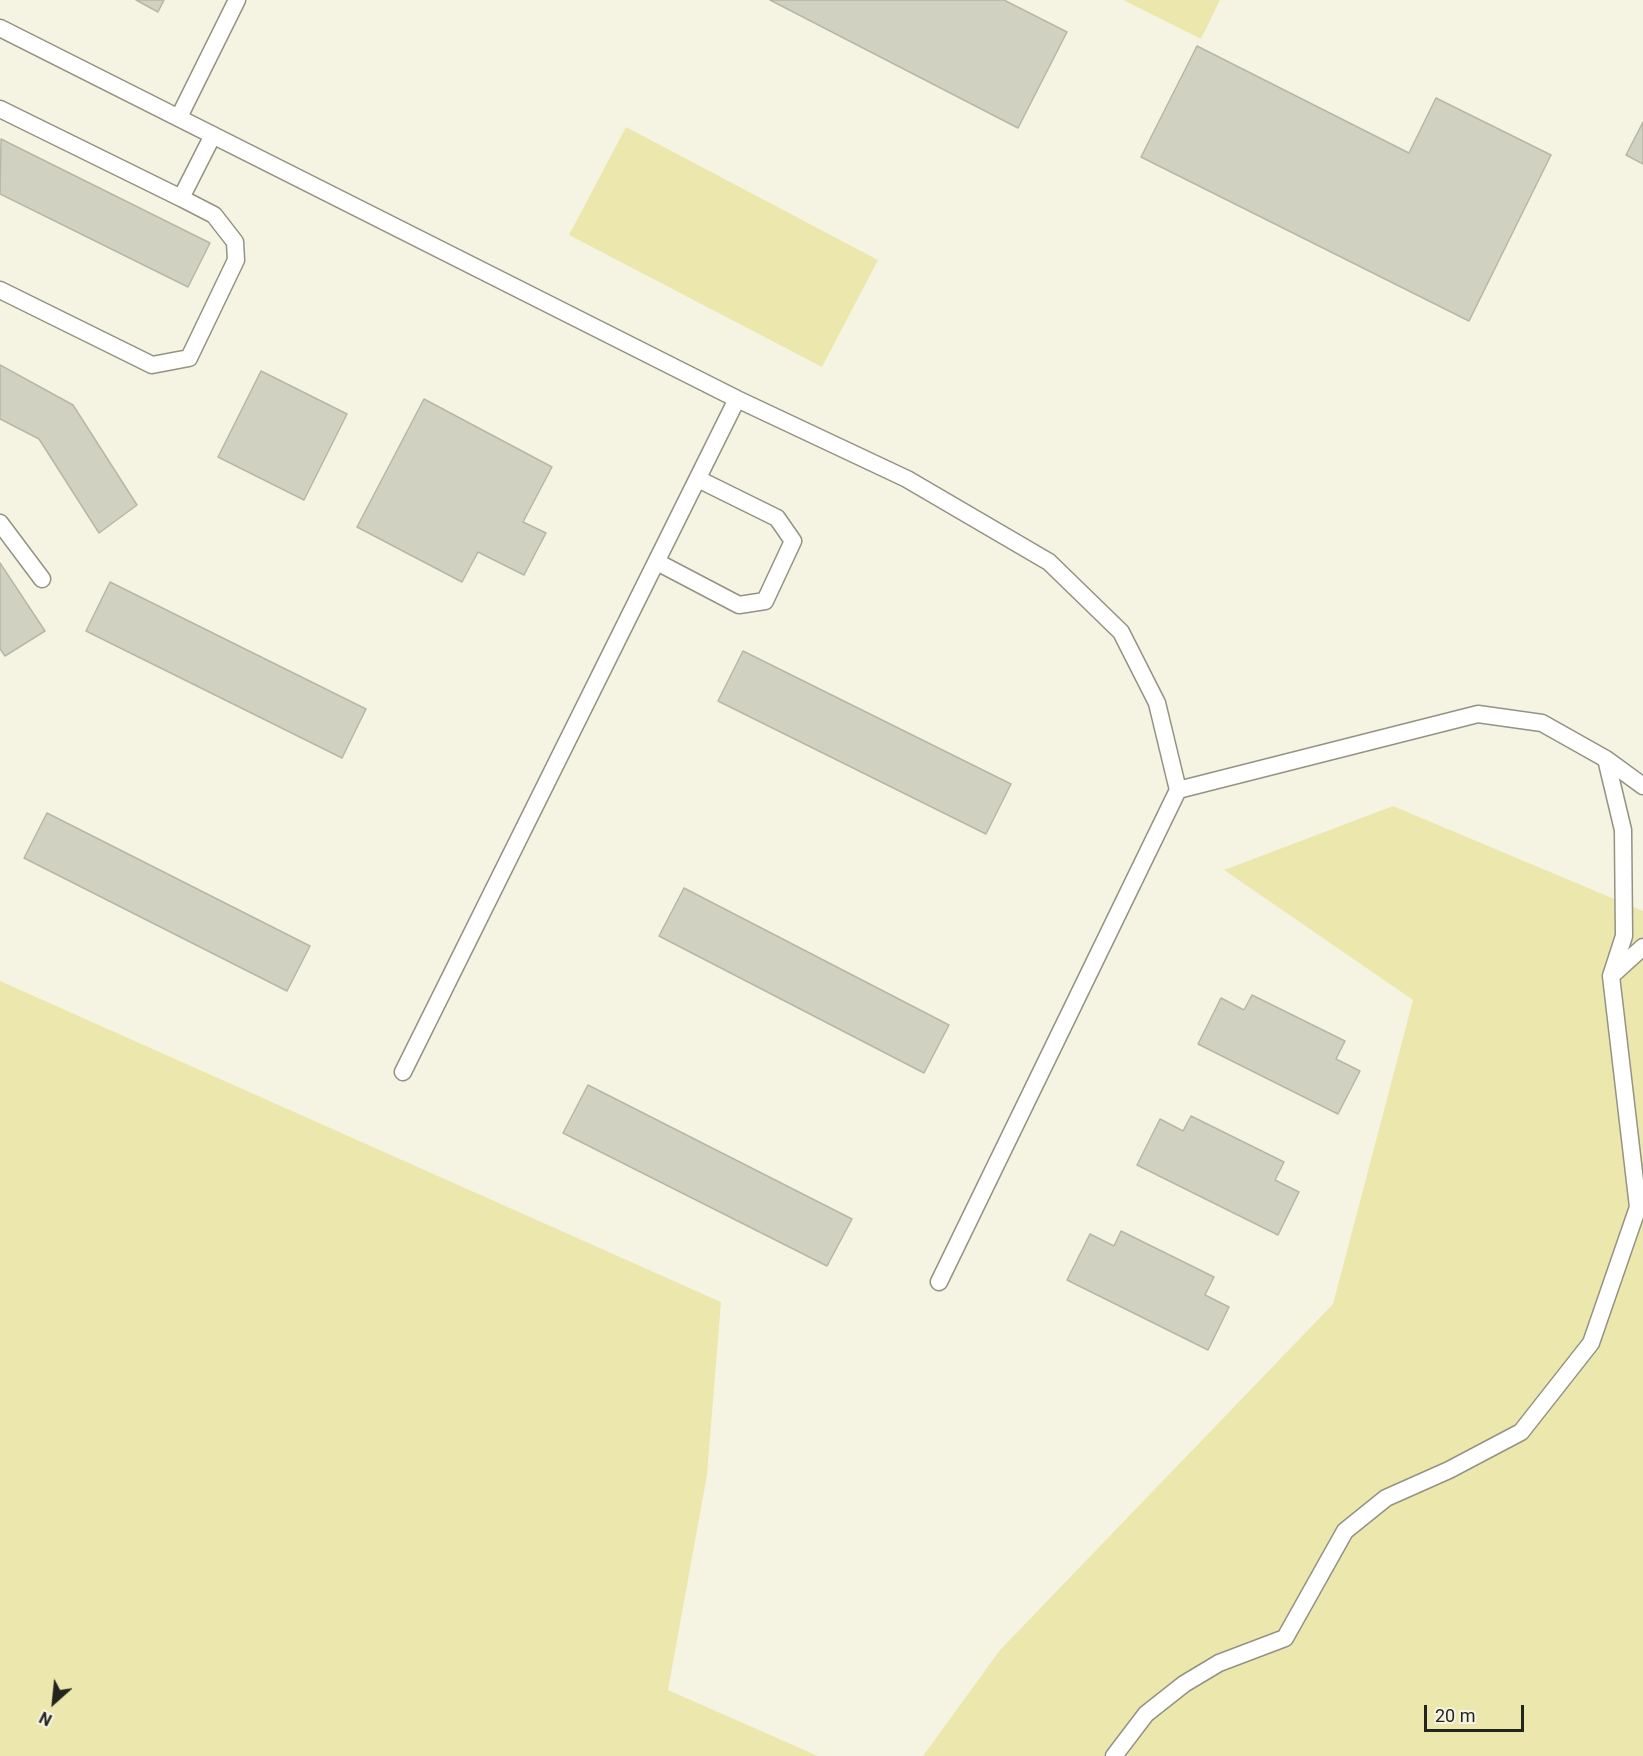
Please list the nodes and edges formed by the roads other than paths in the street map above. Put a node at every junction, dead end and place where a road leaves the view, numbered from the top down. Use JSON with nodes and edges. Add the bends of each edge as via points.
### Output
{"nodes":[{"id":1,"x":237,"y":0,"type":"edge"},
{"id":2,"x":0,"y":28,"type":"edge"},
{"id":3,"x":0,"y":109,"type":"edge"},
{"id":4,"x":179,"y":117,"type":"junction"},
{"id":5,"x":213,"y":135,"type":"junction"},
{"id":6,"x":181,"y":198,"type":"junction"},
{"id":7,"x":0,"y":290,"type":"edge"},
{"id":8,"x":737,"y":399,"type":"junction"},
{"id":9,"x":698,"y":479,"type":"junction"},
{"id":10,"x":0,"y":523,"type":"edge"},
{"id":11,"x":657,"y":562,"type":"junction"},
{"id":12,"x":42,"y":579,"type":"dead end"},
{"id":13,"x":1606,"y":759,"type":"junction"},
{"id":14,"x":1643,"y":786,"type":"edge"},
{"id":15,"x":1178,"y":790,"type":"junction"},
{"id":16,"x":1643,"y":947,"type":"edge"},
{"id":17,"x":1611,"y":976,"type":"junction"},
{"id":18,"x":404,"y":1072,"type":"dead end"},
{"id":19,"x":939,"y":1282,"type":"dead end"},
{"id":20,"x":1114,"y":1756,"type":"edge"}],
"edges":[{"from":1,"to":4,"type":"lane"},
{"from":2,"to":4,"type":"lane"},
{"from":3,"to":6,"type":"lane"},
{"from":4,"to":5,"type":"lane"},
{"from":5,"to":6,"type":"lane"},
{"from":5,"to":8,"type":"lane"},
{"from":6,"to":7,"type":"lane","via":[[214,215],[235,242],[236,260],[189,358],[152,365]]},
{"from":8,"to":9,"type":"lane"},
{"from":8,"to":15,"type":"lane","via":[[907,479],[1049,562],[1121,632],[1157,703]]},
{"from":9,"to":11,"type":"lane"},
{"from":9,"to":11,"type":"lane","via":[[777,518],[793,541],[765,601],[739,604]]},
{"from":10,"to":12,"type":"lane"},
{"from":11,"to":18,"type":"lane"},
{"from":13,"to":14,"type":"lane"},
{"from":13,"to":15,"type":"lane","via":[[1542,723],[1478,714]]},
{"from":13,"to":17,"type":"lane","via":[[1623,830],[1624,936]]},
{"from":15,"to":19,"type":"lane"},
{"from":16,"to":17,"type":"lane"},
{"from":17,"to":20,"type":"lane","via":[[1638,1207],[1591,1343],[1521,1432],[1386,1498],[1345,1531],[1285,1638],[1219,1663],[1184,1684],[1146,1714]]}]}
